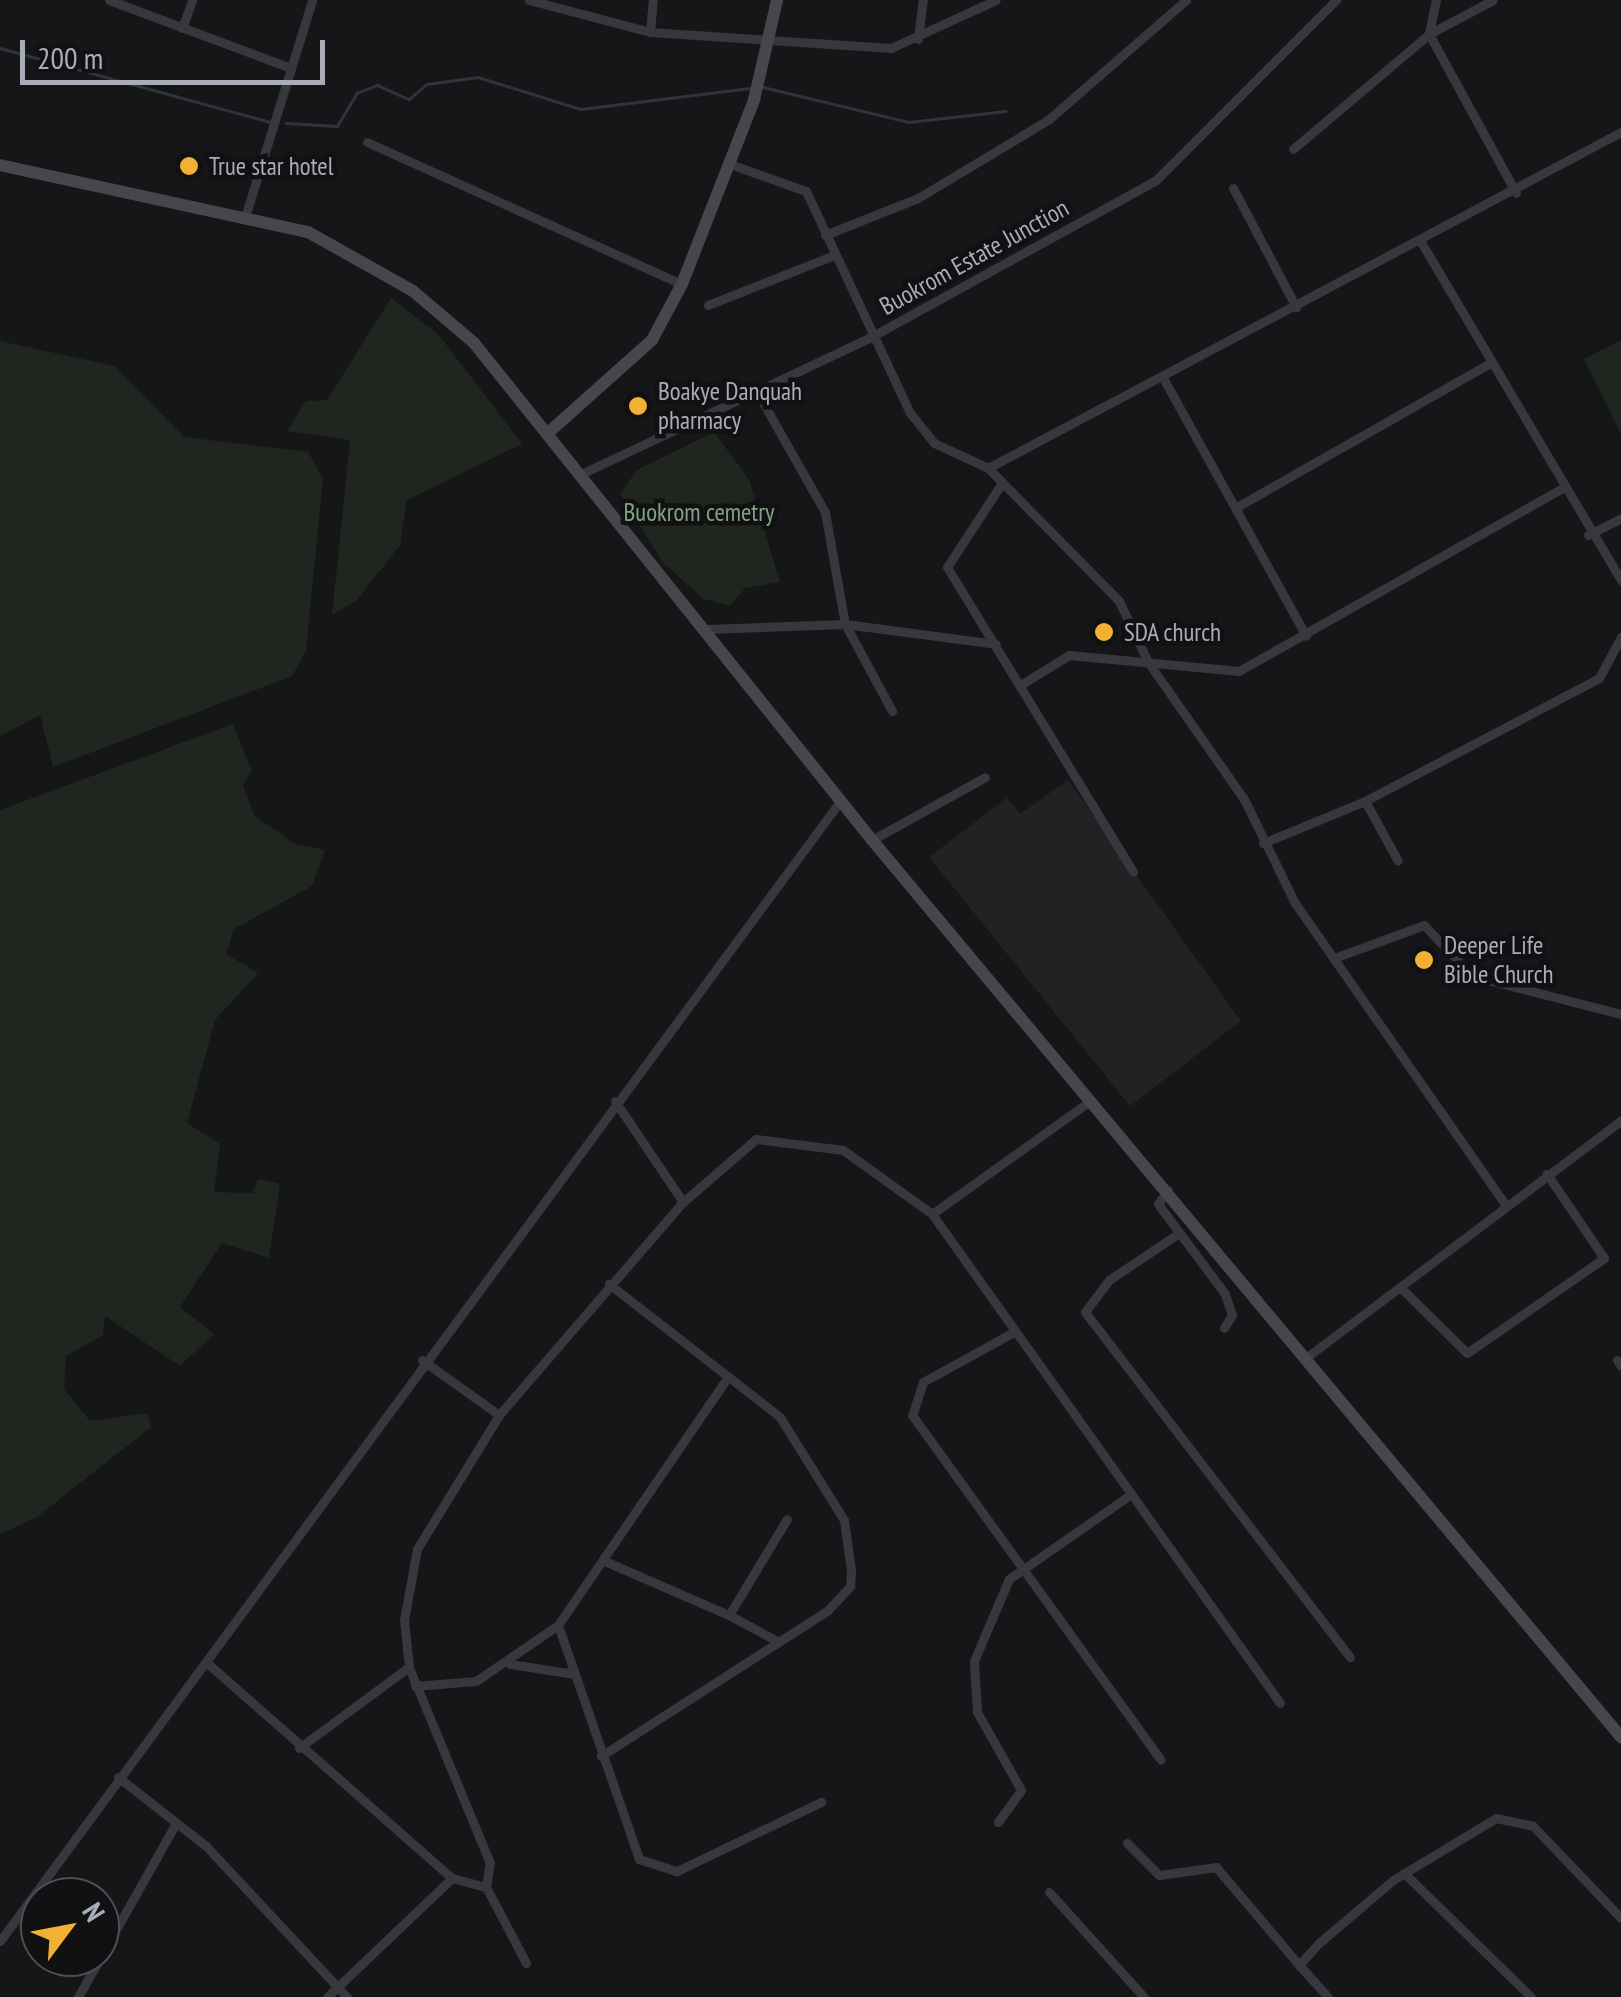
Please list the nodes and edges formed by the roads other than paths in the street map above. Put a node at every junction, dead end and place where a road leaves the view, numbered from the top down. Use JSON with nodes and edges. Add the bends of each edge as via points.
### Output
{"nodes":[{"id":1,"x":192,"y":0,"type":"edge"},
{"id":2,"x":312,"y":0,"type":"edge"},
{"id":3,"x":529,"y":0,"type":"edge"},
{"id":4,"x":653,"y":0,"type":"edge"},
{"id":5,"x":778,"y":0,"type":"edge"},
{"id":6,"x":924,"y":0,"type":"edge"},
{"id":7,"x":996,"y":0,"type":"edge"},
{"id":8,"x":1186,"y":0,"type":"edge"},
{"id":9,"x":1336,"y":0,"type":"edge"},
{"id":10,"x":1436,"y":0,"type":"edge"},
{"id":11,"x":1493,"y":0,"type":"edge"},
{"id":12,"x":114,"y":1,"type":"edge"},
{"id":13,"x":182,"y":28,"type":"junction"},
{"id":14,"x":650,"y":32,"type":"junction"},
{"id":15,"x":1430,"y":34,"type":"junction"},
{"id":16,"x":770,"y":35,"type":"junction"},
{"id":17,"x":918,"y":39,"type":"junction"},
{"id":18,"x":291,"y":68,"type":"junction"},
{"id":19,"x":1620,"y":134,"type":"edge"},
{"id":20,"x":367,"y":142,"type":"dead end"},
{"id":21,"x":1294,"y":149,"type":"dead end"},
{"id":22,"x":730,"y":164,"type":"junction"},
{"id":23,"x":0,"y":165,"type":"edge"},
{"id":24,"x":1233,"y":188,"type":"dead end"},
{"id":25,"x":1516,"y":193,"type":"junction"},
{"id":26,"x":245,"y":217,"type":"junction"},
{"id":27,"x":825,"y":235,"type":"junction"},
{"id":28,"x":1421,"y":242,"type":"junction"},
{"id":29,"x":834,"y":255,"type":"junction"},
{"id":30,"x":682,"y":284,"type":"junction"},
{"id":31,"x":708,"y":305,"type":"dead end"},
{"id":32,"x":1296,"y":307,"type":"junction"},
{"id":33,"x":869,"y":338,"type":"junction"},
{"id":34,"x":1490,"y":363,"type":"junction"},
{"id":35,"x":1162,"y":376,"type":"junction"},
{"id":36,"x":758,"y":392,"type":"junction"},
{"id":37,"x":548,"y":432,"type":"junction"},
{"id":38,"x":988,"y":468,"type":"junction"},
{"id":39,"x":579,"y":475,"type":"junction"},
{"id":40,"x":1000,"y":486,"type":"junction"},
{"id":41,"x":1561,"y":489,"type":"junction"},
{"id":42,"x":1235,"y":508,"type":"junction"},
{"id":43,"x":1621,"y":518,"type":"edge"},
{"id":44,"x":1588,"y":535,"type":"junction"},
{"id":45,"x":1621,"y":580,"type":"edge"},
{"id":46,"x":845,"y":624,"type":"junction"},
{"id":47,"x":706,"y":629,"type":"junction"},
{"id":48,"x":1306,"y":636,"type":"junction"},
{"id":49,"x":1621,"y":637,"type":"edge"},
{"id":50,"x":996,"y":644,"type":"junction"},
{"id":51,"x":1148,"y":662,"type":"junction"},
{"id":52,"x":1022,"y":684,"type":"junction"},
{"id":53,"x":892,"y":711,"type":"dead end"},
{"id":54,"x":984,"y":778,"type":"dead end"},
{"id":55,"x":840,"y":800,"type":"junction"},
{"id":56,"x":1365,"y":802,"type":"junction"},
{"id":57,"x":872,"y":840,"type":"junction"},
{"id":58,"x":1263,"y":843,"type":"junction"},
{"id":59,"x":1398,"y":862,"type":"dead end"},
{"id":60,"x":1133,"y":872,"type":"dead end"},
{"id":61,"x":1334,"y":958,"type":"junction"},
{"id":62,"x":1621,"y":1014,"type":"edge"},
{"id":63,"x":615,"y":1101,"type":"junction"},
{"id":64,"x":1090,"y":1101,"type":"junction"},
{"id":65,"x":1617,"y":1123,"type":"edge"},
{"id":66,"x":1621,"y":1137,"type":"edge"},
{"id":67,"x":1547,"y":1174,"type":"junction"},
{"id":68,"x":1168,"y":1190,"type":"junction"},
{"id":69,"x":682,"y":1202,"type":"junction"},
{"id":70,"x":1505,"y":1204,"type":"junction"},
{"id":71,"x":932,"y":1214,"type":"junction"},
{"id":72,"x":1176,"y":1235,"type":"junction"},
{"id":73,"x":1230,"y":1260,"type":"junction"},
{"id":74,"x":1214,"y":1276,"type":"junction"},
{"id":75,"x":609,"y":1284,"type":"junction"},
{"id":76,"x":1400,"y":1287,"type":"junction"},
{"id":77,"x":1224,"y":1328,"type":"dead end"},
{"id":78,"x":1012,"y":1332,"type":"junction"},
{"id":79,"x":1307,"y":1358,"type":"junction"},
{"id":80,"x":422,"y":1360,"type":"junction"},
{"id":81,"x":728,"y":1377,"type":"junction"},
{"id":82,"x":499,"y":1415,"type":"junction"},
{"id":83,"x":1130,"y":1495,"type":"junction"},
{"id":84,"x":787,"y":1518,"type":"dead end"},
{"id":85,"x":607,"y":1562,"type":"junction"},
{"id":86,"x":1020,"y":1568,"type":"junction"},
{"id":87,"x":729,"y":1615,"type":"junction"},
{"id":88,"x":558,"y":1625,"type":"junction"},
{"id":89,"x":779,"y":1642,"type":"junction"},
{"id":90,"x":1350,"y":1658,"type":"dead end"},
{"id":91,"x":206,"y":1662,"type":"junction"},
{"id":92,"x":510,"y":1664,"type":"junction"},
{"id":93,"x":409,"y":1667,"type":"junction"},
{"id":94,"x":574,"y":1674,"type":"junction"},
{"id":95,"x":415,"y":1686,"type":"junction"},
{"id":96,"x":1280,"y":1703,"type":"dead end"},
{"id":97,"x":1621,"y":1736,"type":"edge"},
{"id":98,"x":299,"y":1748,"type":"junction"},
{"id":99,"x":600,"y":1756,"type":"junction"},
{"id":100,"x":1161,"y":1760,"type":"dead end"},
{"id":101,"x":118,"y":1778,"type":"junction"},
{"id":102,"x":821,"y":1802,"type":"dead end"},
{"id":103,"x":998,"y":1822,"type":"dead end"},
{"id":104,"x":176,"y":1823,"type":"junction"},
{"id":105,"x":1126,"y":1843,"type":"dead end"},
{"id":106,"x":1404,"y":1873,"type":"junction"},
{"id":107,"x":452,"y":1878,"type":"junction"},
{"id":108,"x":486,"y":1887,"type":"junction"},
{"id":109,"x":1049,"y":1892,"type":"dead end"},
{"id":110,"x":1621,"y":1918,"type":"edge"},
{"id":111,"x":0,"y":1941,"type":"edge"},
{"id":112,"x":526,"y":1963,"type":"dead end"},
{"id":113,"x":1298,"y":1966,"type":"junction"},
{"id":114,"x":340,"y":1986,"type":"junction"},
{"id":115,"x":78,"y":1997,"type":"edge"},
{"id":116,"x":327,"y":1997,"type":"edge"},
{"id":117,"x":347,"y":1997,"type":"edge"},
{"id":118,"x":1144,"y":1997,"type":"edge"},
{"id":119,"x":1328,"y":1997,"type":"edge"},
{"id":120,"x":1531,"y":1997,"type":"edge"}],
"edges":[{"from":1,"to":13,"type":"street"},
{"from":2,"to":18,"type":"street"},
{"from":3,"to":14,"type":"street"},
{"from":4,"to":14,"type":"street"},
{"from":5,"to":16,"type":"street"},
{"from":6,"to":17,"type":"street"},
{"from":7,"to":17,"type":"street"},
{"from":8,"to":27,"type":"street","via":[[1048,120],[918,198]]},
{"from":9,"to":33,"type":"street","name":"Buokrom Estate Junction","via":[[1168,172]]},
{"from":10,"to":15,"type":"street"},
{"from":11,"to":15,"type":"street"},
{"from":12,"to":13,"type":"street"},
{"from":13,"to":18,"type":"street"},
{"from":14,"to":16,"type":"street"},
{"from":15,"to":21,"type":"street"},
{"from":15,"to":25,"type":"street"},
{"from":16,"to":17,"type":"street","via":[[891,48]]},
{"from":16,"to":22,"type":"street"},
{"from":18,"to":26,"type":"street"},
{"from":19,"to":25,"type":"street"},
{"from":20,"to":30,"type":"street"},
{"from":22,"to":27,"type":"street","via":[[806,190]]},
{"from":22,"to":30,"type":"street"},
{"from":23,"to":26,"type":"street"},
{"from":24,"to":32,"type":"street"},
{"from":25,"to":28,"type":"street"},
{"from":26,"to":37,"type":"street","via":[[342,247],[421,296]]},
{"from":27,"to":29,"type":"street"},
{"from":28,"to":32,"type":"street"},
{"from":28,"to":34,"type":"street"},
{"from":29,"to":31,"type":"street"},
{"from":29,"to":33,"type":"street"},
{"from":30,"to":37,"type":"street","via":[[652,340]]},
{"from":32,"to":35,"type":"street"},
{"from":33,"to":36,"type":"street","name":"Buokrom Estate Junction"},
{"from":33,"to":38,"type":"street","via":[[934,443]]},
{"from":34,"to":41,"type":"street"},
{"from":34,"to":42,"type":"street"},
{"from":35,"to":38,"type":"street"},
{"from":35,"to":42,"type":"street"},
{"from":36,"to":39,"type":"street","name":"Buokrom Estate Junction"},
{"from":36,"to":46,"type":"street","via":[[824,512]]},
{"from":37,"to":39,"type":"street"},
{"from":38,"to":40,"type":"street"},
{"from":39,"to":47,"type":"street"},
{"from":40,"to":50,"type":"street","via":[[947,567]]},
{"from":40,"to":51,"type":"street","via":[[1085,560],[1119,601]]},
{"from":41,"to":44,"type":"street"},
{"from":41,"to":48,"type":"street"},
{"from":42,"to":48,"type":"street"},
{"from":43,"to":44,"type":"street"},
{"from":44,"to":45,"type":"street"},
{"from":46,"to":47,"type":"street"},
{"from":46,"to":50,"type":"street"},
{"from":46,"to":53,"type":"street"},
{"from":47,"to":55,"type":"street"},
{"from":48,"to":51,"type":"street","via":[[1225,676]]},
{"from":49,"to":56,"type":"street","via":[[1599,678]]},
{"from":50,"to":52,"type":"street"},
{"from":51,"to":52,"type":"street","via":[[1068,655]]},
{"from":51,"to":58,"type":"street","via":[[1221,762]]},
{"from":52,"to":60,"type":"street"},
{"from":54,"to":57,"type":"street"},
{"from":55,"to":57,"type":"street"},
{"from":55,"to":63,"type":"street"},
{"from":56,"to":58,"type":"street"},
{"from":56,"to":59,"type":"street"},
{"from":57,"to":64,"type":"street"},
{"from":58,"to":61,"type":"street"},
{"from":61,"to":62,"type":"street","via":[[1424,925],[1472,976]]},
{"from":61,"to":70,"type":"street"},
{"from":63,"to":69,"type":"street"},
{"from":63,"to":80,"type":"street"},
{"from":64,"to":68,"type":"street"},
{"from":64,"to":71,"type":"street"},
{"from":65,"to":66,"type":"street"},
{"from":65,"to":67,"type":"street"},
{"from":67,"to":70,"type":"street"},
{"from":67,"to":76,"type":"street","via":[[1604,1258],[1467,1353]]},
{"from":68,"to":72,"type":"street","via":[[1158,1204]]},
{"from":68,"to":73,"type":"street"},
{"from":69,"to":71,"type":"street","via":[[756,1140],[843,1150]]},
{"from":69,"to":75,"type":"street"},
{"from":70,"to":76,"type":"street"},
{"from":71,"to":78,"type":"street"},
{"from":72,"to":74,"type":"street"},
{"from":72,"to":90,"type":"street","via":[[1109,1280],[1085,1312]]},
{"from":73,"to":74,"type":"street"},
{"from":73,"to":79,"type":"street"},
{"from":74,"to":77,"type":"street","via":[[1232,1315]]},
{"from":75,"to":81,"type":"street"},
{"from":75,"to":82,"type":"street"},
{"from":76,"to":79,"type":"street"},
{"from":78,"to":83,"type":"street"},
{"from":78,"to":86,"type":"street","via":[[923,1382],[912,1415]]},
{"from":79,"to":97,"type":"street"},
{"from":80,"to":82,"type":"street"},
{"from":80,"to":91,"type":"street"},
{"from":81,"to":85,"type":"street"},
{"from":81,"to":89,"type":"street","via":[[792,1431],[844,1520],[850,1586]]},
{"from":82,"to":93,"type":"street","via":[[417,1550],[404,1620]]},
{"from":83,"to":86,"type":"street"},
{"from":83,"to":96,"type":"street"},
{"from":84,"to":87,"type":"street"},
{"from":85,"to":87,"type":"street"},
{"from":85,"to":88,"type":"street"},
{"from":86,"to":100,"type":"street"},
{"from":86,"to":103,"type":"street","via":[[971,1677],[977,1712],[1021,1790]]},
{"from":87,"to":89,"type":"street"},
{"from":88,"to":92,"type":"street"},
{"from":88,"to":94,"type":"street"},
{"from":89,"to":99,"type":"street"},
{"from":91,"to":98,"type":"street"},
{"from":91,"to":101,"type":"street"},
{"from":92,"to":94,"type":"street"},
{"from":92,"to":95,"type":"street","via":[[448,1689]]},
{"from":93,"to":95,"type":"street"},
{"from":93,"to":98,"type":"street"},
{"from":94,"to":99,"type":"street"},
{"from":95,"to":108,"type":"street","via":[[490,1863]]},
{"from":98,"to":107,"type":"street"},
{"from":99,"to":102,"type":"street","via":[[627,1842],[654,1869],[716,1858]]},
{"from":101,"to":104,"type":"street"},
{"from":101,"to":111,"type":"street"},
{"from":104,"to":114,"type":"street"},
{"from":104,"to":115,"type":"street"},
{"from":105,"to":113,"type":"street","via":[[1159,1875],[1216,1867]]},
{"from":106,"to":110,"type":"street","via":[[1496,1818],[1521,1820]]},
{"from":106,"to":113,"type":"street"},
{"from":106,"to":120,"type":"street"},
{"from":107,"to":108,"type":"street"},
{"from":107,"to":114,"type":"street"},
{"from":108,"to":112,"type":"street"},
{"from":109,"to":118,"type":"street"},
{"from":113,"to":119,"type":"street"},
{"from":114,"to":116,"type":"street"},
{"from":114,"to":117,"type":"street"}]}
